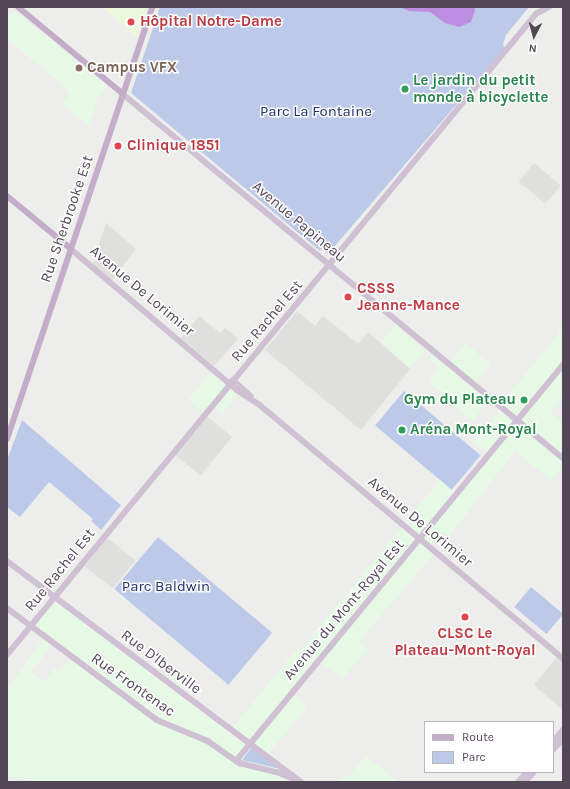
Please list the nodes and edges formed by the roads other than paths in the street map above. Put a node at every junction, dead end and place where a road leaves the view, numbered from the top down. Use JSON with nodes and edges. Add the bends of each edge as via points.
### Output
{"nodes":[{"id":1,"x":18,"y":7,"type":"edge"},
{"id":2,"x":152,"y":7,"type":"edge"},
{"id":3,"x":549,"y":7,"type":"edge"},
{"id":4,"x":123,"y":94,"type":"junction"},
{"id":5,"x":7,"y":196,"type":"edge"},
{"id":6,"x":71,"y":249,"type":"junction"},
{"id":7,"x":329,"y":264,"type":"junction"},
{"id":8,"x":563,"y":365,"type":"edge"},
{"id":9,"x":232,"y":381,"type":"junction"},
{"id":10,"x":517,"y":420,"type":"junction"},
{"id":11,"x":7,"y":439,"type":"edge"},
{"id":12,"x":563,"y":458,"type":"edge"},
{"id":13,"x":419,"y":538,"type":"junction"},
{"id":14,"x":7,"y":560,"type":"edge"},
{"id":15,"x":54,"y":596,"type":"junction"},
{"id":16,"x":7,"y":608,"type":"edge"},
{"id":17,"x":30,"y":625,"type":"junction"},
{"id":18,"x":7,"y":655,"type":"edge"},
{"id":19,"x":563,"y":658,"type":"edge"},
{"id":20,"x":563,"y":730,"type":"edge"},
{"id":21,"x":563,"y":739,"type":"edge"},
{"id":22,"x":554,"y":741,"type":"edge"},
{"id":23,"x":249,"y":742,"type":"junction"},
{"id":24,"x":554,"y":749,"type":"edge"},
{"id":25,"x":236,"y":761,"type":"junction"},
{"id":26,"x":526,"y":773,"type":"edge"},
{"id":27,"x":533,"y":773,"type":"edge"},
{"id":28,"x":300,"y":782,"type":"edge"},
{"id":29,"x":518,"y":782,"type":"edge"},
{"id":30,"x":526,"y":782,"type":"edge"}],
"edges":[{"from":1,"to":4,"type":"main road","name":"Avenue Papineau"},
{"from":2,"to":4,"type":"main road","name":"Rue Sherbrooke Est"},
{"from":3,"to":7,"type":"main road","name":"Rue Rachel Est","via":[[536,14]]},
{"from":4,"to":6,"type":"main road","name":"Rue Sherbrooke Est"},
{"from":4,"to":7,"type":"main road","name":"Avenue Papineau"},
{"from":5,"to":6,"type":"main road","name":"Avenue De Lorimier"},
{"from":6,"to":9,"type":"main road","name":"Avenue De Lorimier"},
{"from":6,"to":11,"type":"main road","name":"Rue Sherbrooke Est"},
{"from":7,"to":9,"type":"main road","name":"Rue Rachel Est"},
{"from":7,"to":10,"type":"main road","name":"Avenue Papineau"},
{"from":8,"to":10,"type":"main road","name":"Avenue du Mont-Royal Est"},
{"from":9,"to":13,"type":"main road","name":"Avenue De Lorimier"},
{"from":9,"to":15,"type":"main road","name":"Rue Rachel Est"},
{"from":10,"to":12,"type":"main road","name":"Avenue Papineau"},
{"from":10,"to":13,"type":"main road","name":"Avenue du Mont-Royal Est"},
{"from":13,"to":19,"type":"main road","name":"Avenue De Lorimier"},
{"from":13,"to":23,"type":"main road","name":"Avenue du Mont-Royal Est"},
{"from":14,"to":15,"type":"main road","name":"Rue D'Iberville"},
{"from":15,"to":17,"type":"main road","name":"Rue Rachel Est"},
{"from":15,"to":23,"type":"main road","name":"Rue D'Iberville"},
{"from":16,"to":17,"type":"main road","name":"Rue Frontenac"},
{"from":17,"to":18,"type":"main road","name":"Rue Rachel Est"},
{"from":17,"to":25,"type":"main road","name":"Rue Frontenac","via":[[158,720],[208,741]]},
{"from":20,"to":22,"type":"main road"},
{"from":21,"to":24,"type":"main road"},
{"from":23,"to":25,"type":"main road","name":"Avenue du Mont-Royal Est"},
{"from":23,"to":28,"type":"main road","name":"Rue D'Iberville"},
{"from":25,"to":28,"type":"main road","name":"Rue Frontenac","via":[[284,774]]},
{"from":26,"to":29,"type":"main road"},
{"from":27,"to":30,"type":"main road"}]}
